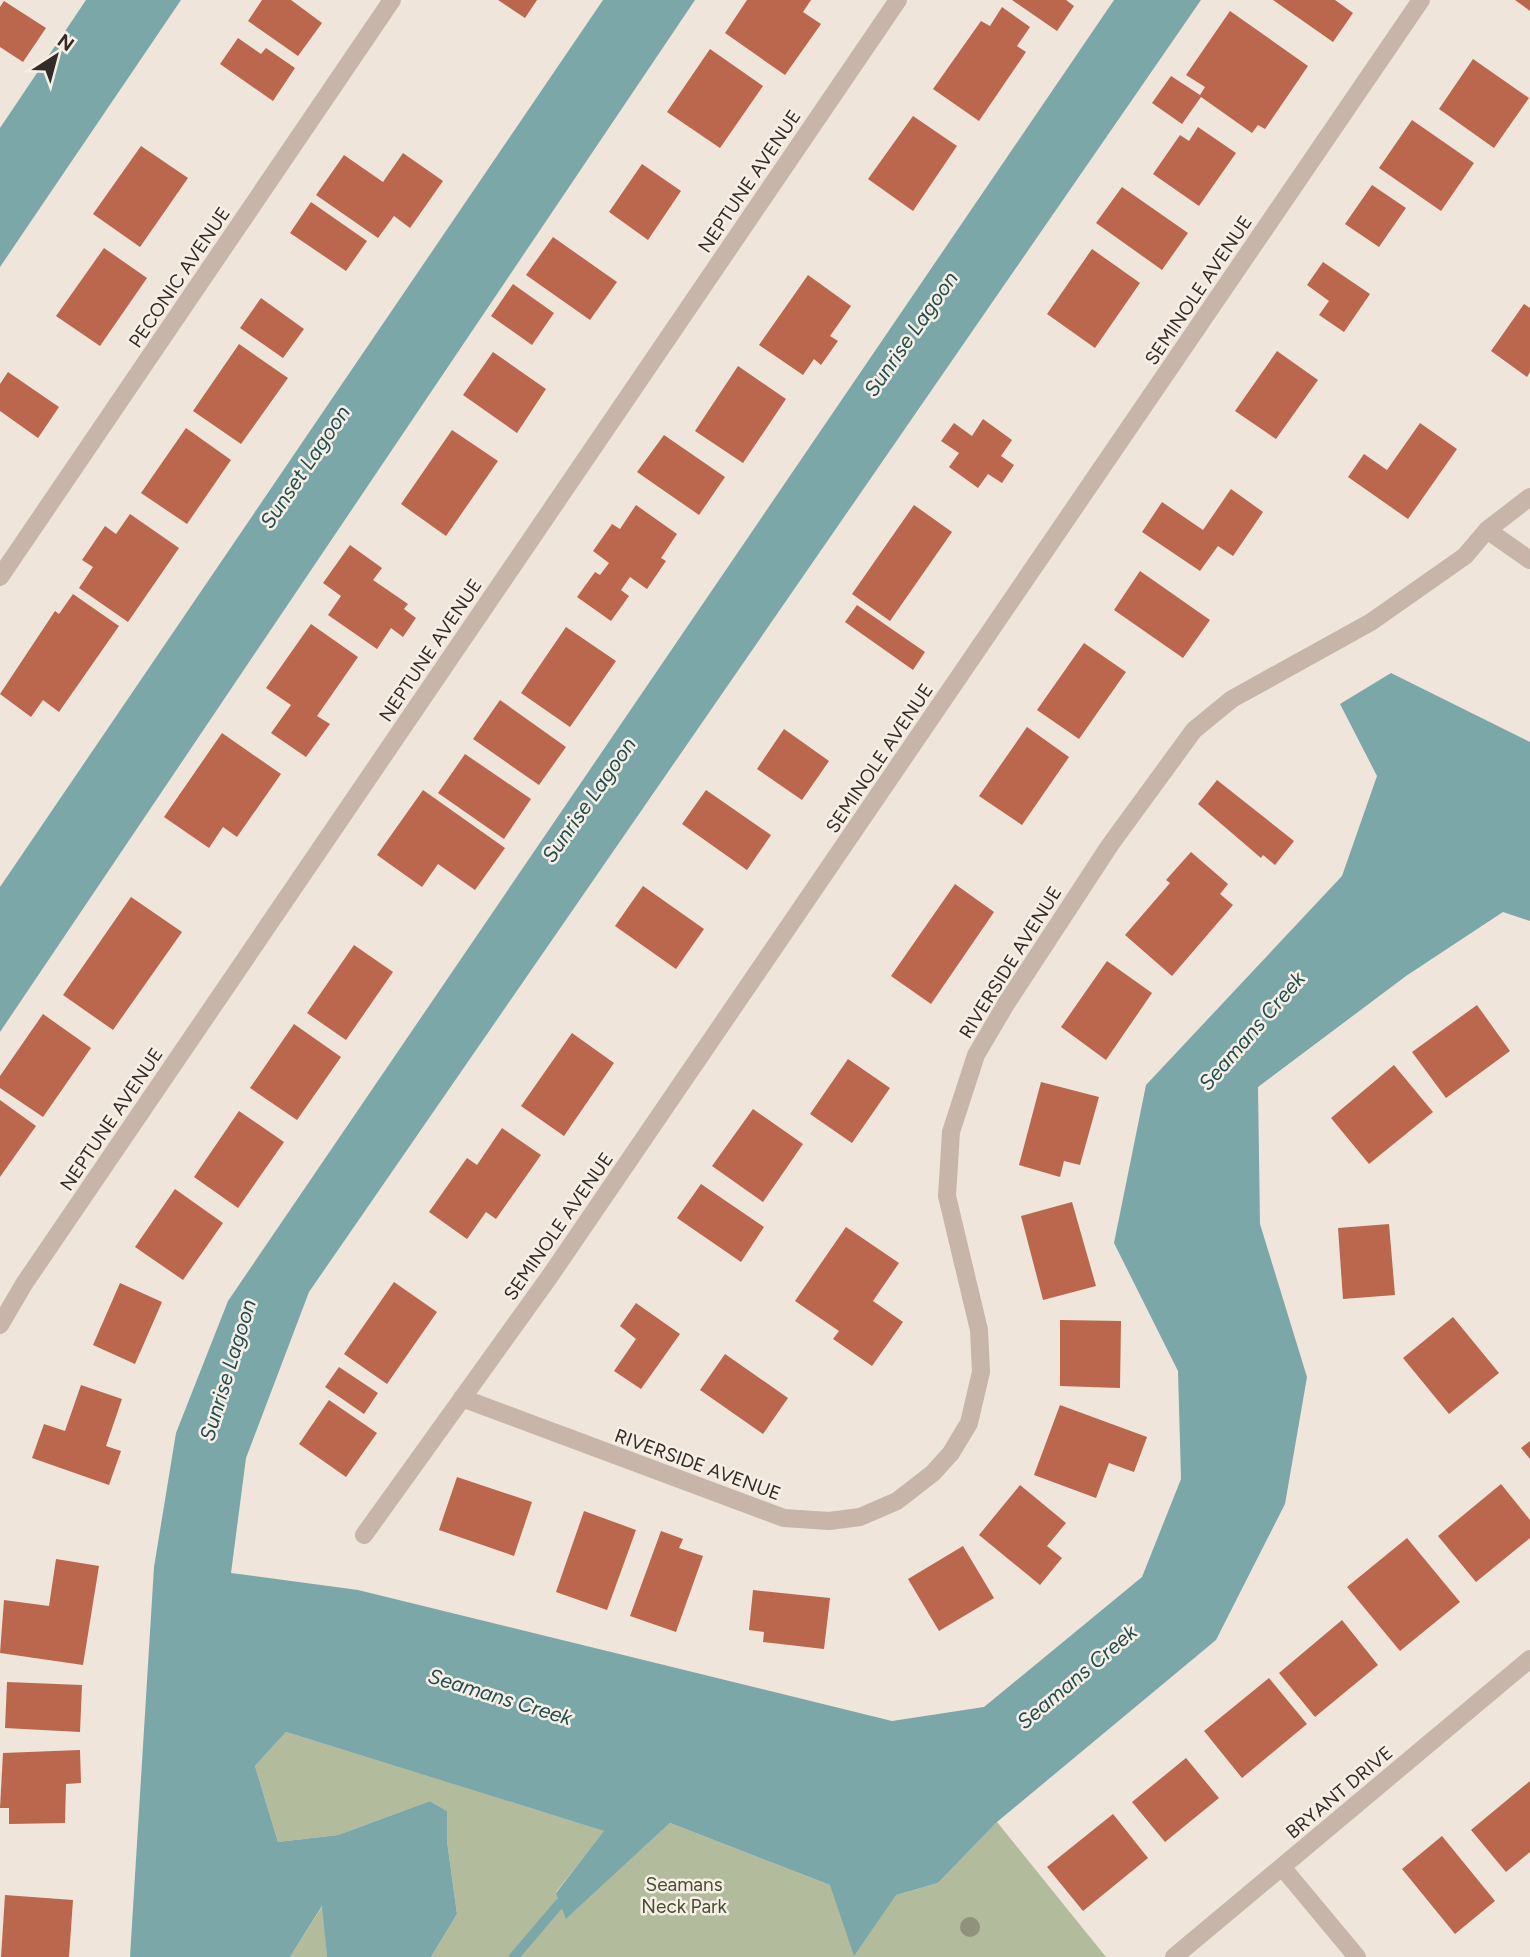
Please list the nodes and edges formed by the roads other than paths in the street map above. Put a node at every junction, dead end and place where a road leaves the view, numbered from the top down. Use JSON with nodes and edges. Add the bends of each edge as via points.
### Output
{"nodes":[{"id":1,"x":392,"y":0,"type":"edge"},
{"id":2,"x":898,"y":0,"type":"edge"},
{"id":3,"x":1421,"y":0,"type":"edge"},
{"id":4,"x":1530,"y":497,"type":"edge"},
{"id":5,"x":1487,"y":530,"type":"junction"},
{"id":6,"x":1530,"y":560,"type":"edge"},
{"id":7,"x":0,"y":577,"type":"edge"},
{"id":8,"x":0,"y":1325,"type":"edge"},
{"id":9,"x":462,"y":1398,"type":"junction"},
{"id":10,"x":364,"y":1535,"type":"dead end"},
{"id":11,"x":1530,"y":1659,"type":"edge"},
{"id":12,"x":1282,"y":1867,"type":"junction"},
{"id":13,"x":1174,"y":1957,"type":"edge"},
{"id":14,"x":1357,"y":1957,"type":"edge"}],
"edges":[{"from":1,"to":7,"type":"street","name":"PECONIC AVENUE"},
{"from":2,"to":8,"type":"street","name":"NEPTUNE AVENUE"},
{"from":3,"to":9,"type":"street","name":"SEMINOLE AVENUE","via":[[551,1276]]},
{"from":4,"to":5,"type":"street","name":"RIVERSIDE AVENUE"},
{"from":5,"to":6,"type":"street"},
{"from":5,"to":9,"type":"street","name":"RIVERSIDE AVENUE","via":[[1465,556],[1371,622],[1232,699],[1194,730],[1110,845],[976,1055],[951,1132],[947,1196],[979,1330],[981,1372],[969,1423],[933,1473],[897,1501],[860,1517],[829,1521],[785,1518]]},
{"from":9,"to":10,"type":"street","name":"SEMINOLE AVENUE"},
{"from":11,"to":12,"type":"street","name":"BRYANT DRIVE"},
{"from":12,"to":13,"type":"street","name":"BRYANT DRIVE"},
{"from":12,"to":14,"type":"street"}]}
